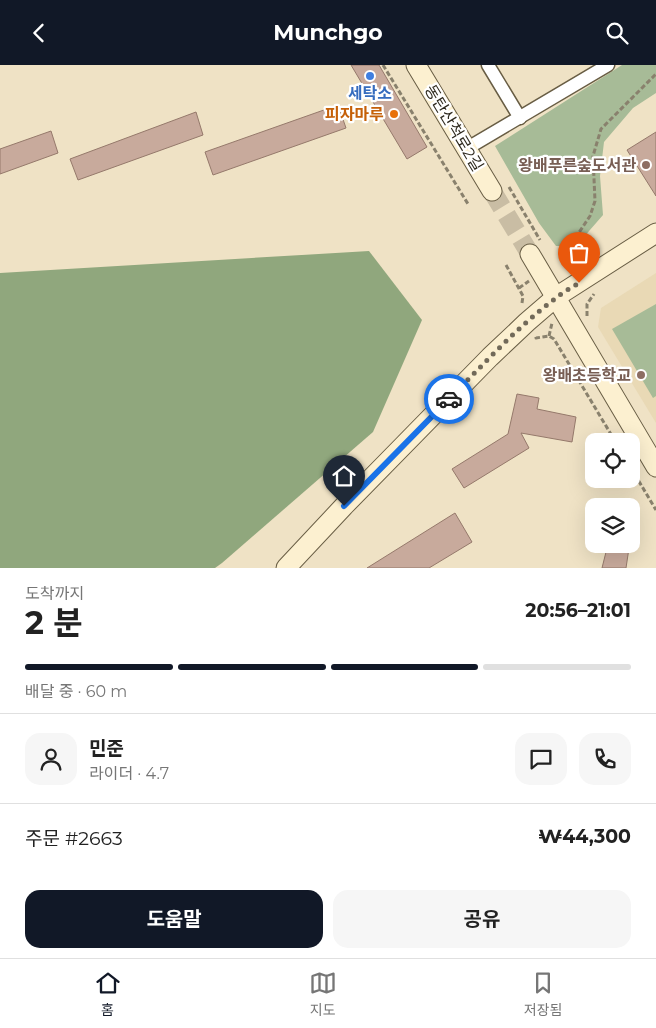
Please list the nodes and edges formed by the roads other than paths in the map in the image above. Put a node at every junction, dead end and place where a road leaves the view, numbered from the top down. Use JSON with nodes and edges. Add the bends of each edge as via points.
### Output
{"nodes":[{"id":1,"x":416,"y":65,"type":"edge"},
{"id":2,"x":488,"y":65,"type":"edge"},
{"id":3,"x":605,"y":66,"type":"edge"},
{"id":4,"x":520,"y":118,"type":"junction"},
{"id":5,"x":466,"y":149,"type":"junction"},
{"id":6,"x":498,"y":186,"type":"tunnel mouth"},
{"id":7,"x":656,"y":233,"type":"edge"},
{"id":8,"x":537,"y":250,"type":"tunnel mouth"},
{"id":9,"x":556,"y":297,"type":"junction"},
{"id":10,"x":656,"y":467,"type":"edge"},
{"id":11,"x":286,"y":568,"type":"edge"}],
"edges":[{"from":1,"to":5,"type":"street","name":"동탄산척로2길"},
{"from":2,"to":4,"type":"street"},
{"from":3,"to":4,"type":"street"},
{"from":4,"to":5,"type":"street"},
{"from":5,"to":6,"type":"street","name":"동탄산척로2길"},
{"from":7,"to":9,"type":"street"},
{"from":8,"to":9,"type":"street"},
{"from":9,"to":10,"type":"street"},
{"from":9,"to":11,"type":"street","via":[[490,357]]}]}
